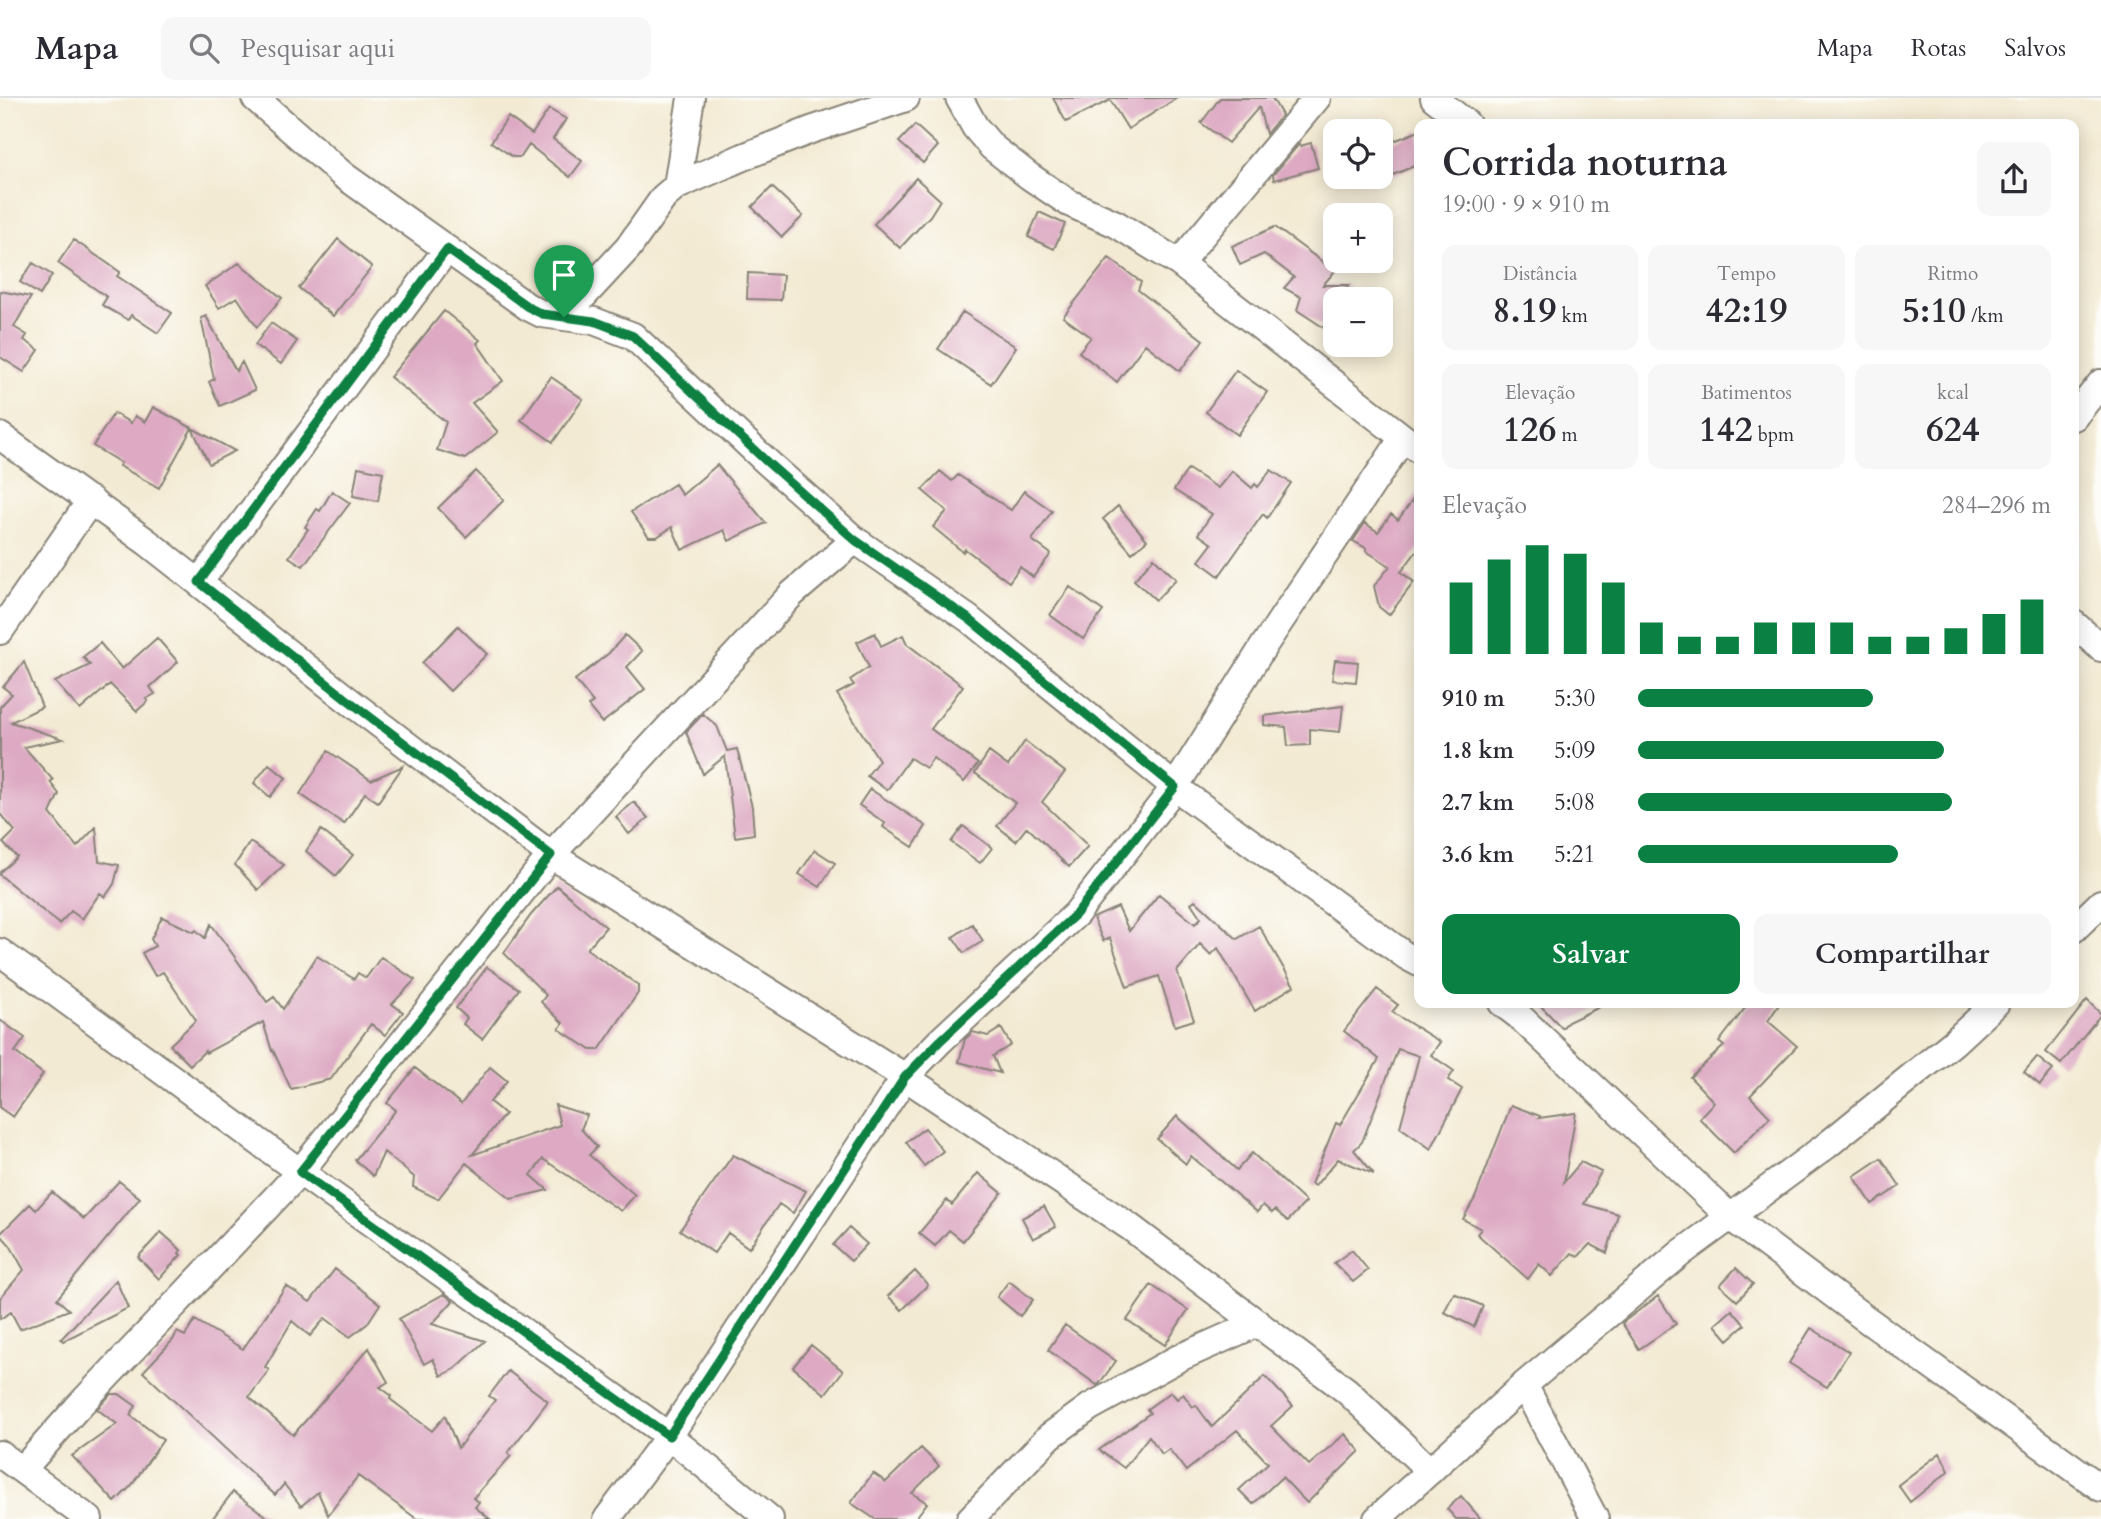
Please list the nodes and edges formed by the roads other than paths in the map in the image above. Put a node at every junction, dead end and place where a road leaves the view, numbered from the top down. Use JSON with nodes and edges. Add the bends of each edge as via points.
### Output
{"nodes":[{"id":1,"x":255,"y":98,"type":"edge"},
{"id":2,"x":691,"y":98,"type":"edge"},
{"id":3,"x":906,"y":98,"type":"edge"},
{"id":4,"x":959,"y":98,"type":"edge"},
{"id":5,"x":1317,"y":98,"type":"edge"},
{"id":6,"x":1434,"y":98,"type":"edge"},
{"id":7,"x":1460,"y":119,"type":"edge"},
{"id":8,"x":677,"y":186,"type":"junction"},
{"id":9,"x":447,"y":249,"type":"junction"},
{"id":10,"x":1179,"y":263,"type":"junction"},
{"id":11,"x":564,"y":317,"type":"junction"},
{"id":12,"x":2101,"y":383,"type":"edge"},
{"id":13,"x":2079,"y":411,"type":"edge"},
{"id":14,"x":0,"y":436,"type":"edge"},
{"id":15,"x":1411,"y":444,"type":"edge"},
{"id":16,"x":91,"y":500,"type":"junction"},
{"id":17,"x":855,"y":540,"type":"junction"},
{"id":18,"x":199,"y":582,"type":"junction"},
{"id":19,"x":2079,"y":628,"type":"edge"},
{"id":20,"x":0,"y":631,"type":"edge"},
{"id":21,"x":2101,"y":648,"type":"edge"},
{"id":22,"x":1175,"y":787,"type":"junction"},
{"id":23,"x":551,"y":855,"type":"junction"},
{"id":24,"x":2101,"y":903,"type":"edge"},
{"id":25,"x":2079,"y":924,"type":"edge"},
{"id":26,"x":0,"y":952,"type":"edge"},
{"id":27,"x":1414,"y":960,"type":"edge"},
{"id":28,"x":1509,"y":1008,"type":"edge"},
{"id":29,"x":1991,"y":1008,"type":"edge"},
{"id":30,"x":905,"y":1077,"type":"junction"},
{"id":31,"x":300,"y":1172,"type":"junction"},
{"id":32,"x":1729,"y":1216,"type":"junction"},
{"id":33,"x":1258,"y":1322,"type":"junction"},
{"id":34,"x":1524,"y":1385,"type":"junction"},
{"id":35,"x":669,"y":1436,"type":"junction"},
{"id":36,"x":0,"y":1454,"type":"edge"},
{"id":37,"x":23,"y":1469,"type":"junction"},
{"id":38,"x":1430,"y":1471,"type":"junction"},
{"id":39,"x":2101,"y":1488,"type":"edge"},
{"id":40,"x":89,"y":1519,"type":"edge"},
{"id":41,"x":607,"y":1519,"type":"edge"},
{"id":42,"x":770,"y":1519,"type":"edge"},
{"id":43,"x":970,"y":1519,"type":"edge"},
{"id":44,"x":1377,"y":1519,"type":"edge"},
{"id":45,"x":1595,"y":1519,"type":"edge"}],
"edges":[{"from":1,"to":9,"type":"street","via":[[343,175]]},
{"from":2,"to":8,"type":"street"},
{"from":3,"to":8,"type":"street","via":[[799,134]]},
{"from":4,"to":10,"type":"street","via":[[992,147],[1029,176]]},
{"from":5,"to":10,"type":"street"},
{"from":6,"to":7,"type":"street"},
{"from":8,"to":11,"type":"street"},
{"from":9,"to":11,"type":"street","via":[[528,307]]},
{"from":9,"to":18,"type":"street"},
{"from":10,"to":15,"type":"street"},
{"from":11,"to":17,"type":"street","via":[[594,321],[633,336]]},
{"from":12,"to":13,"type":"street"},
{"from":14,"to":16,"type":"street"},
{"from":15,"to":22,"type":"street","via":[[1265,644]]},
{"from":16,"to":18,"type":"street"},
{"from":16,"to":20,"type":"street"},
{"from":17,"to":22,"type":"street","via":[[969,619]]},
{"from":17,"to":23,"type":"street","via":[[792,594]]},
{"from":18,"to":23,"type":"street"},
{"from":19,"to":21,"type":"street"},
{"from":22,"to":27,"type":"street"},
{"from":22,"to":30,"type":"street","via":[[1076,914]]},
{"from":23,"to":30,"type":"street"},
{"from":23,"to":31,"type":"street"},
{"from":24,"to":25,"type":"street"},
{"from":26,"to":31,"type":"street"},
{"from":28,"to":32,"type":"street"},
{"from":29,"to":32,"type":"street","via":[[1826,1146]]},
{"from":30,"to":33,"type":"street","via":[[1130,1227]]},
{"from":30,"to":35,"type":"street"},
{"from":31,"to":35,"type":"street"},
{"from":31,"to":37,"type":"street"},
{"from":32,"to":34,"type":"street"},
{"from":32,"to":39,"type":"street"},
{"from":33,"to":38,"type":"street","via":[[1347,1391]]},
{"from":33,"to":43,"type":"street","via":[[1178,1358],[1090,1407],[1050,1436]]},
{"from":34,"to":38,"type":"street"},
{"from":34,"to":45,"type":"street"},
{"from":35,"to":41,"type":"street"},
{"from":35,"to":42,"type":"street"},
{"from":36,"to":37,"type":"street"},
{"from":37,"to":40,"type":"street"},
{"from":38,"to":44,"type":"street"}]}
